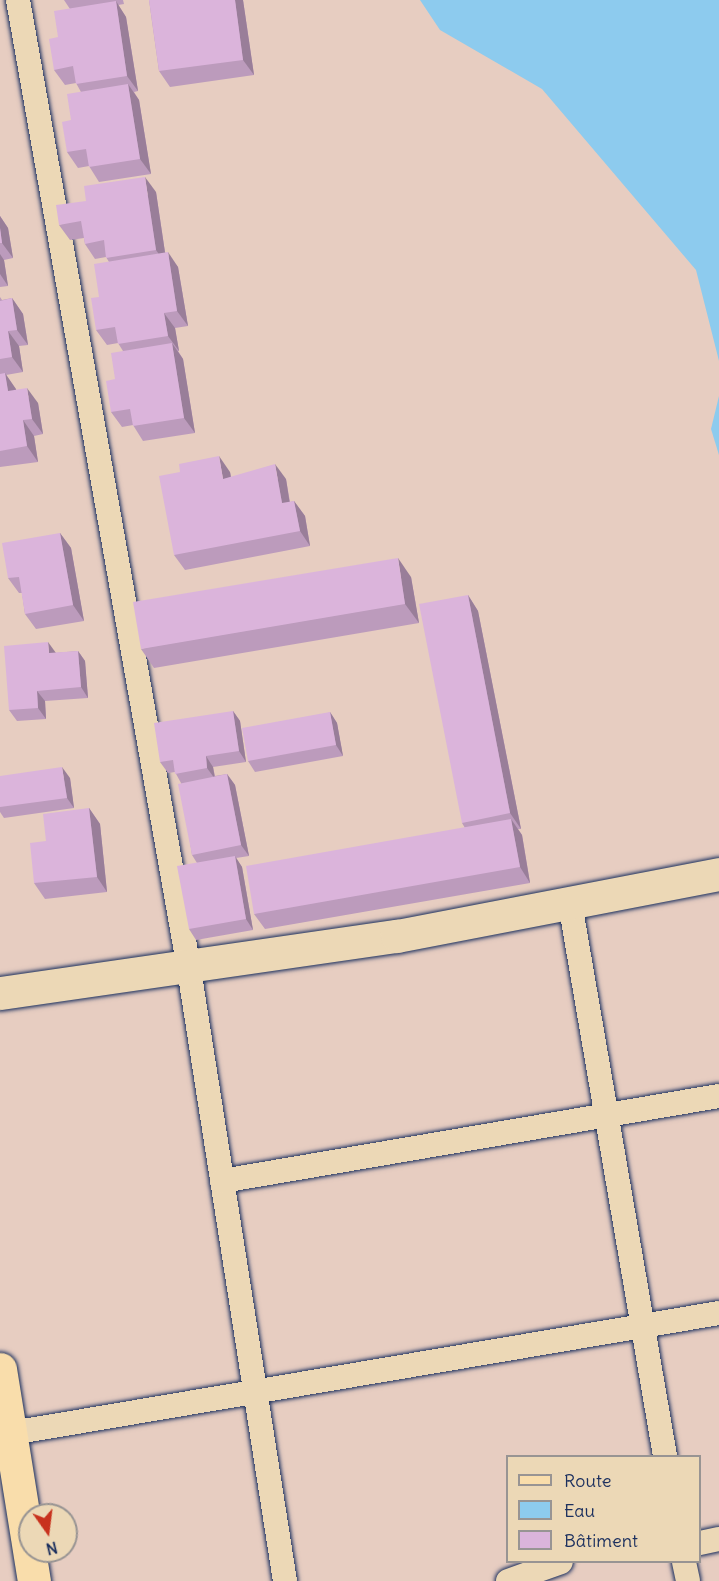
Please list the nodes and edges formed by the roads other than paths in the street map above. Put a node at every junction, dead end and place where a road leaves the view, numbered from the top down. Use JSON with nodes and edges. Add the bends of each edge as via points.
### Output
{"nodes":[{"id":1,"x":18,"y":0,"type":"edge"},
{"id":2,"x":719,"y":874,"type":"edge"},
{"id":3,"x":570,"y":903,"type":"junction"},
{"id":4,"x":188,"y":963,"type":"junction"},
{"id":5,"x":0,"y":993,"type":"edge"},
{"id":6,"x":719,"y":1096,"type":"edge"},
{"id":7,"x":607,"y":1115,"type":"junction"},
{"id":8,"x":222,"y":1181,"type":"junction"},
{"id":9,"x":719,"y":1313,"type":"edge"},
{"id":10,"x":641,"y":1326,"type":"junction"},
{"id":11,"x":0,"y":1370,"type":"edge"},
{"id":12,"x":255,"y":1390,"type":"junction"},
{"id":13,"x":6,"y":1434,"type":"edge"},
{"id":14,"x":665,"y":1455,"type":"edge"},
{"id":15,"x":719,"y":1539,"type":"edge"},
{"id":16,"x":701,"y":1543,"type":"edge"},
{"id":17,"x":558,"y":1563,"type":"edge"},
{"id":18,"x":684,"y":1563,"type":"edge"},
{"id":19,"x":34,"y":1581,"type":"edge"},
{"id":20,"x":285,"y":1581,"type":"edge"},
{"id":21,"x":508,"y":1581,"type":"edge"},
{"id":22,"x":688,"y":1581,"type":"edge"}],
"edges":[{"from":1,"to":4,"type":"street"},
{"from":2,"to":3,"type":"street"},
{"from":3,"to":4,"type":"street","via":[[397,936]]},
{"from":3,"to":7,"type":"street"},
{"from":4,"to":5,"type":"street"},
{"from":4,"to":8,"type":"street"},
{"from":6,"to":7,"type":"street"},
{"from":7,"to":8,"type":"street"},
{"from":7,"to":10,"type":"street"},
{"from":8,"to":12,"type":"street"},
{"from":9,"to":10,"type":"street"},
{"from":10,"to":12,"type":"street"},
{"from":10,"to":14,"type":"street"},
{"from":11,"to":13,"type":"main road"},
{"from":12,"to":13,"type":"street"},
{"from":12,"to":20,"type":"street"},
{"from":13,"to":19,"type":"main road"},
{"from":15,"to":16,"type":"street"},
{"from":17,"to":21,"type":"street"},
{"from":18,"to":22,"type":"street"}]}
